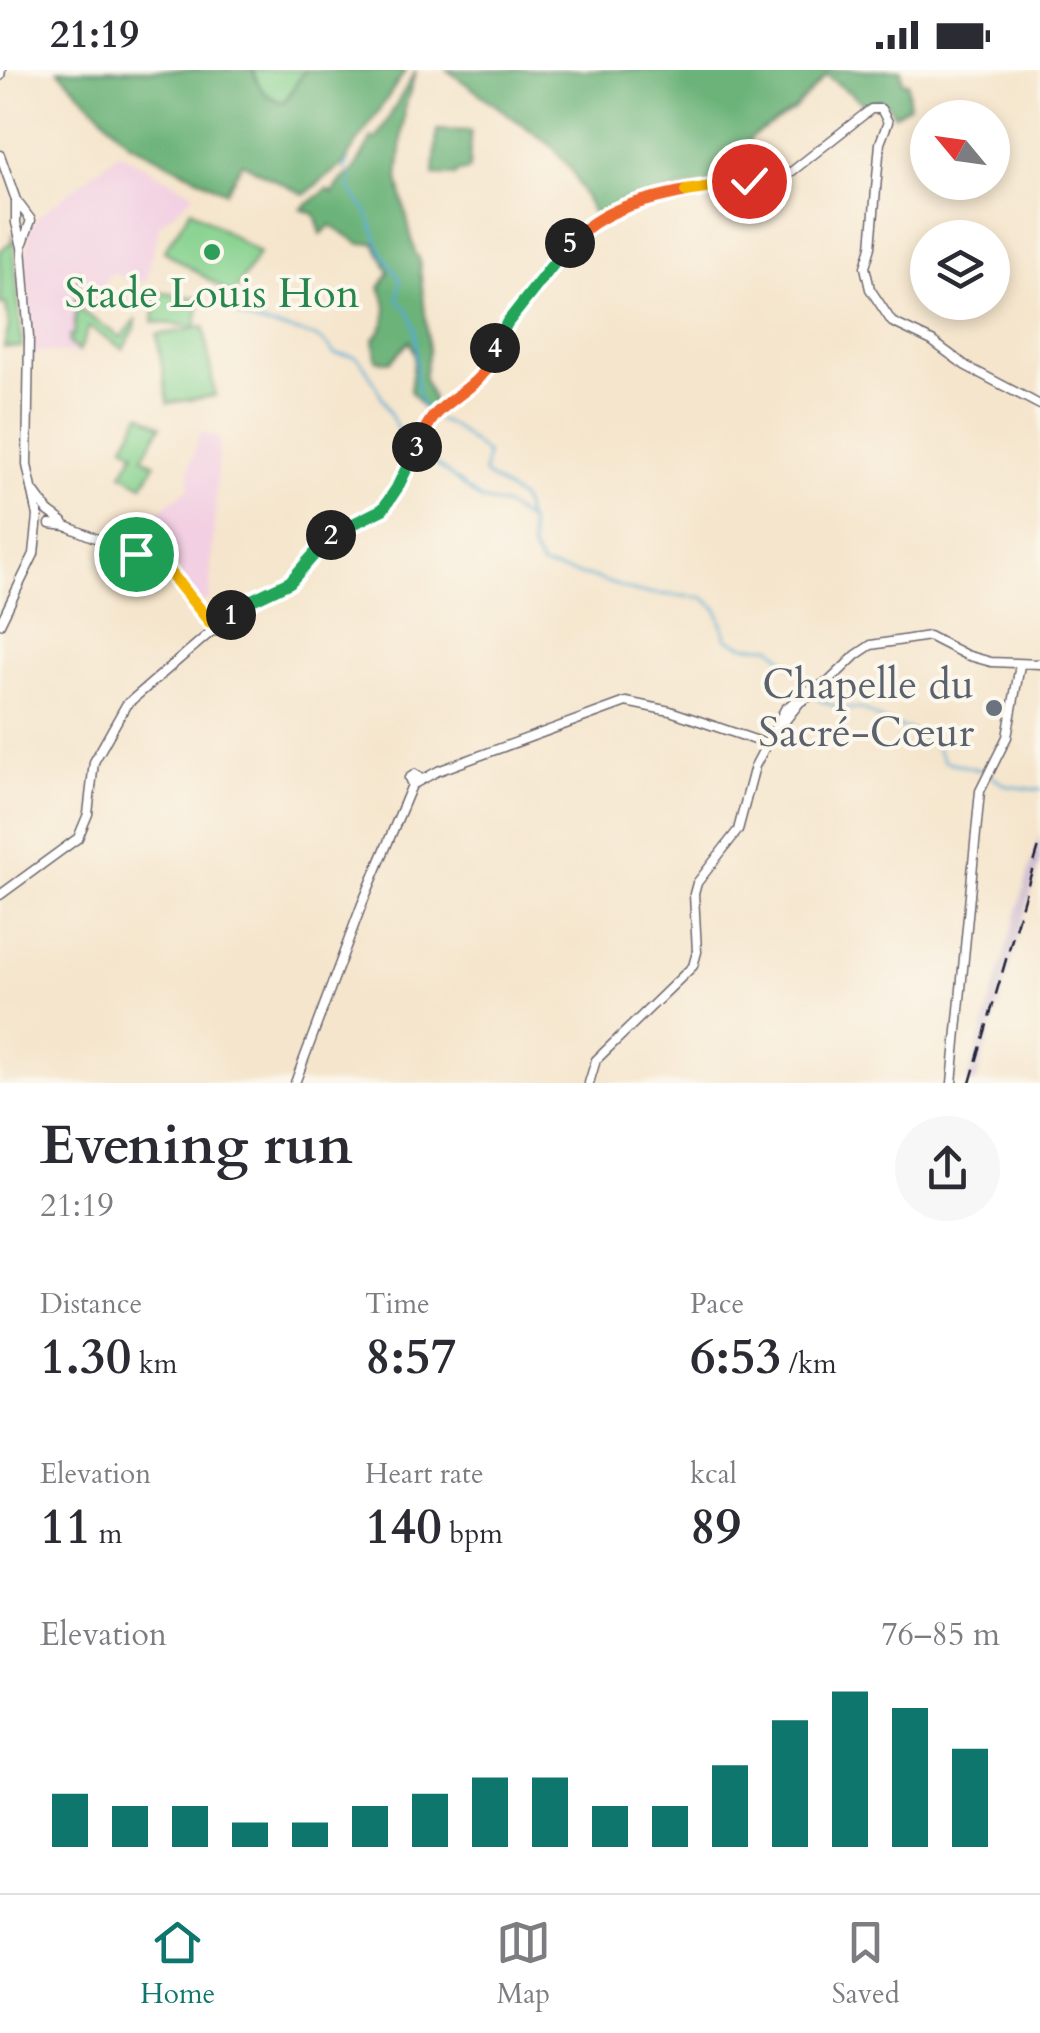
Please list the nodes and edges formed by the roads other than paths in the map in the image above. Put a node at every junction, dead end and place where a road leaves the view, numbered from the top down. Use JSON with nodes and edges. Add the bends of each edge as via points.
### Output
{"nodes":[{"id":1,"x":0,"y":155,"type":"edge"},
{"id":2,"x":16,"y":200,"type":"junction"},
{"id":3,"x":26,"y":214,"type":"junction"},
{"id":4,"x":16,"y":222,"type":"junction"},
{"id":5,"x":28,"y":228,"type":"junction"},
{"id":6,"x":22,"y":247,"type":"junction"},
{"id":7,"x":1040,"y":405,"type":"edge"},
{"id":8,"x":45,"y":518,"type":"junction"},
{"id":9,"x":226,"y":619,"type":"junction"},
{"id":10,"x":0,"y":624,"type":"edge"},
{"id":11,"x":211,"y":626,"type":"junction"},
{"id":12,"x":1040,"y":664,"type":"edge"},
{"id":13,"x":1020,"y":665,"type":"junction"},
{"id":14,"x":769,"y":741,"type":"junction"},
{"id":15,"x":0,"y":895,"type":"edge"},
{"id":16,"x":295,"y":1083,"type":"edge"},
{"id":17,"x":589,"y":1083,"type":"edge"},
{"id":18,"x":952,"y":1083,"type":"edge"}],
"edges":[{"from":1,"to":2,"type":"street"},
{"from":2,"to":3,"type":"street"},
{"from":2,"to":4,"type":"street"},
{"from":3,"to":4,"type":"street"},
{"from":3,"to":5,"type":"street"},
{"from":4,"to":5,"type":"street"},
{"from":4,"to":6,"type":"street"},
{"from":5,"to":6,"type":"street"},
{"from":6,"to":8,"type":"street","via":[[27,465]]},
{"from":7,"to":9,"type":"street","via":[[892,322],[870,289],[865,267],[888,122],[882,109],[871,109],[786,176],[649,199],[583,229],[507,323],[479,381],[429,422],[383,509],[331,535],[290,582]]},
{"from":8,"to":10,"type":"street","via":[[27,574]]},
{"from":8,"to":11,"type":"street","via":[[163,566]]},
{"from":9,"to":11,"type":"street","via":[[218,616]]},
{"from":9,"to":11,"type":"street","via":[[219,634]]},
{"from":11,"to":15,"type":"street","via":[[126,705],[94,762],[78,838]]},
{"from":12,"to":13,"type":"street"},
{"from":13,"to":14,"type":"street","via":[[978,659],[929,636],[871,646],[800,702]]},
{"from":13,"to":18,"type":"street","via":[[1007,737],[979,798]]},
{"from":14,"to":16,"type":"street","via":[[626,702],[416,782]]},
{"from":14,"to":17,"type":"street","via":[[752,772],[738,830],[694,894],[693,966],[596,1060]]}]}
